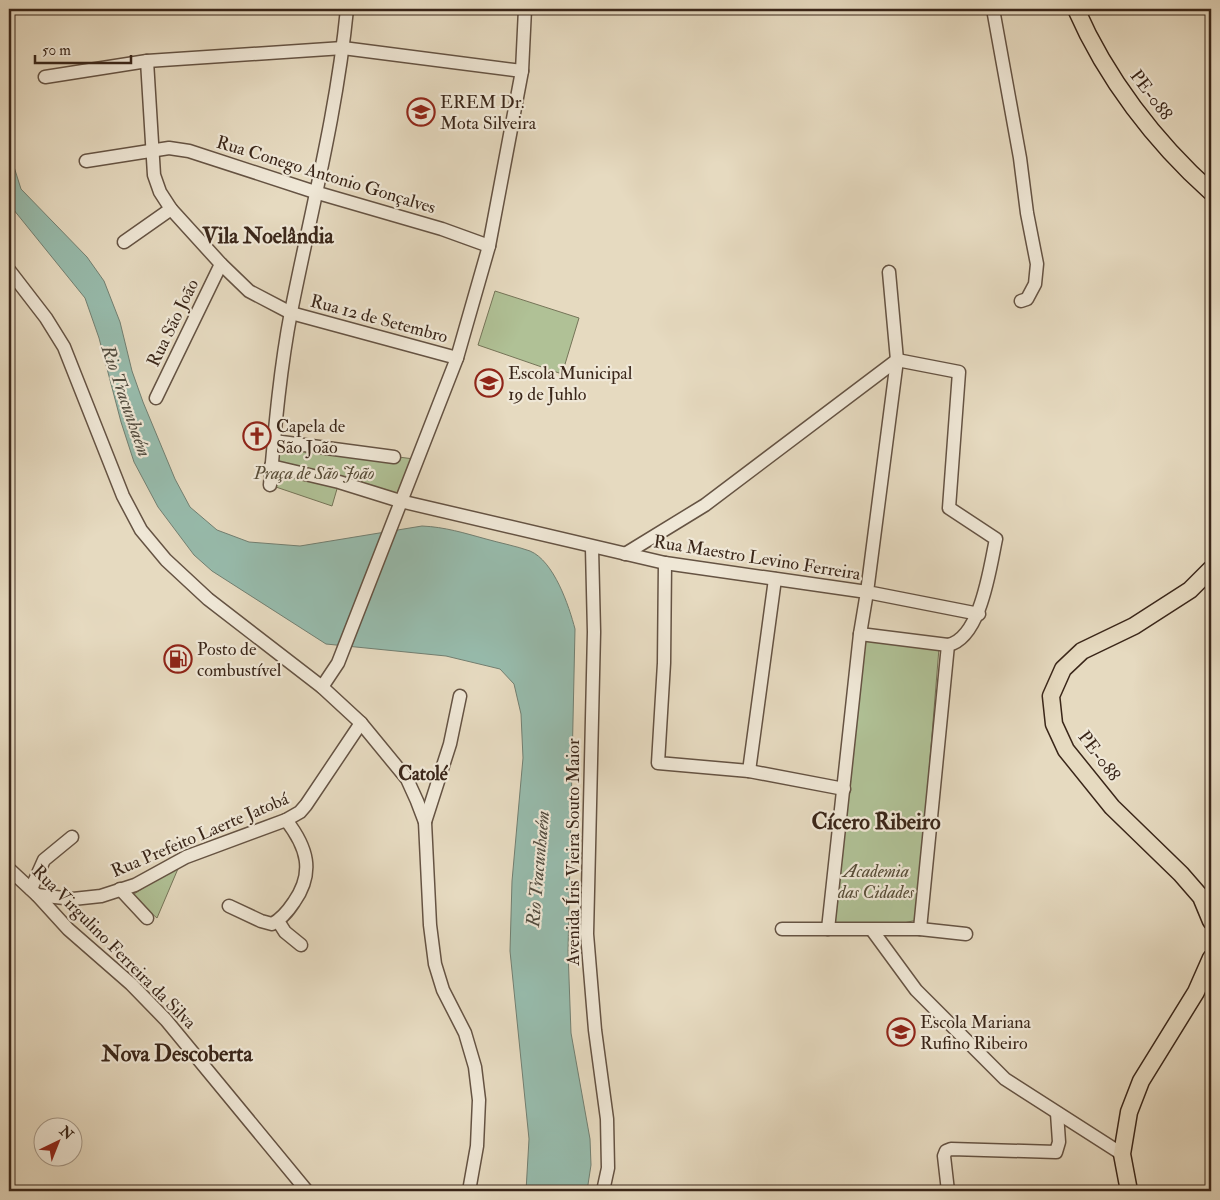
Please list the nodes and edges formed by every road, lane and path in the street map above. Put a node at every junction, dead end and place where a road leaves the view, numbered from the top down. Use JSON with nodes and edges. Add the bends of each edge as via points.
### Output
{"nodes":[{"id":1,"x":347,"y":9,"type":"edge"},
{"id":2,"x":525,"y":9,"type":"edge"},
{"id":3,"x":993,"y":9,"type":"edge"},
{"id":4,"x":1076,"y":9,"type":"edge"},
{"id":5,"x":344,"y":48,"type":"junction"},
{"id":6,"x":147,"y":61,"type":"junction"},
{"id":7,"x":522,"y":71,"type":"junction"},
{"id":8,"x":45,"y":77,"type":"dead end"},
{"id":9,"x":152,"y":150,"type":"junction"},
{"id":10,"x":86,"y":161,"type":"dead end"},
{"id":11,"x":1211,"y":192,"type":"edge"},
{"id":12,"x":318,"y":193,"type":"junction"},
{"id":13,"x":171,"y":209,"type":"junction"},
{"id":14,"x":124,"y":242,"type":"dead end"},
{"id":15,"x":489,"y":246,"type":"junction"},
{"id":16,"x":221,"y":264,"type":"junction"},
{"id":17,"x":9,"y":270,"type":"edge"},
{"id":18,"x":889,"y":272,"type":"dead end"},
{"id":19,"x":1021,"y":301,"type":"dead end"},
{"id":20,"x":291,"y":313,"type":"junction"},
{"id":21,"x":457,"y":358,"type":"junction"},
{"id":22,"x":896,"y":360,"type":"junction"},
{"id":23,"x":156,"y":398,"type":"dead end"},
{"id":24,"x":274,"y":440,"type":"junction"},
{"id":25,"x":394,"y":457,"type":"dead end"},
{"id":26,"x":272,"y":466,"type":"junction"},
{"id":27,"x":270,"y":486,"type":"dead end"},
{"id":28,"x":397,"y":507,"type":"junction"},
{"id":29,"x":592,"y":548,"type":"junction"},
{"id":30,"x":625,"y":554,"type":"junction"},
{"id":31,"x":665,"y":563,"type":"junction"},
{"id":32,"x":1211,"y":569,"type":"edge"},
{"id":33,"x":775,"y":579,"type":"junction"},
{"id":34,"x":867,"y":592,"type":"junction"},
{"id":35,"x":979,"y":614,"type":"junction"},
{"id":36,"x":860,"y":634,"type":"junction"},
{"id":37,"x":948,"y":645,"type":"junction"},
{"id":38,"x":322,"y":687,"type":"junction"},
{"id":39,"x":460,"y":696,"type":"dead end"},
{"id":40,"x":361,"y":723,"type":"junction"},
{"id":41,"x":749,"y":772,"type":"junction"},
{"id":42,"x":844,"y":789,"type":"junction"},
{"id":43,"x":286,"y":820,"type":"junction"},
{"id":44,"x":424,"y":822,"type":"junction"},
{"id":45,"x":72,"y":837,"type":"dead end"},
{"id":46,"x":9,"y":869,"type":"edge"},
{"id":47,"x":120,"y":889,"type":"junction"},
{"id":48,"x":34,"y":892,"type":"junction"},
{"id":49,"x":228,"y":906,"type":"dead end"},
{"id":50,"x":147,"y":918,"type":"dead end"},
{"id":51,"x":278,"y":921,"type":"junction"},
{"id":52,"x":1211,"y":921,"type":"edge"},
{"id":53,"x":782,"y":929,"type":"dead end"},
{"id":54,"x":828,"y":929,"type":"junction"},
{"id":55,"x":920,"y":929,"type":"junction"},
{"id":56,"x":872,"y":930,"type":"junction"},
{"id":57,"x":966,"y":934,"type":"dead end"},
{"id":58,"x":301,"y":945,"type":"dead end"},
{"id":59,"x":1211,"y":958,"type":"edge"},
{"id":60,"x":1057,"y":1113,"type":"junction"},
{"id":61,"x":1122,"y":1154,"type":"junction"},
{"id":62,"x":308,"y":1191,"type":"edge"},
{"id":63,"x":469,"y":1191,"type":"edge"},
{"id":64,"x":602,"y":1191,"type":"edge"},
{"id":65,"x":948,"y":1191,"type":"edge"},
{"id":66,"x":1129,"y":1191,"type":"edge"}],
"edges":[{"from":1,"to":5,"type":"street"},
{"from":2,"to":7,"type":"street"},
{"from":3,"to":19,"type":"street","via":[[1037,264],[1035,284],[1027,299]]},
{"from":4,"to":11,"type":"main road","name":"PE-088","via":[[1112,76],[1148,127]]},
{"from":5,"to":6,"type":"street"},
{"from":5,"to":7,"type":"street"},
{"from":5,"to":12,"type":"street"},
{"from":6,"to":8,"type":"street"},
{"from":6,"to":9,"type":"street","name":"Rua 12 de Setembro"},
{"from":7,"to":15,"type":"street"},
{"from":9,"to":10,"type":"street","name":"Rua Conego Antonio Gonçalves"},
{"from":9,"to":12,"type":"street","name":"Rua Conego Antonio Gonçalves","via":[[189,151]]},
{"from":9,"to":13,"type":"street","name":"Rua 12 de Setembro","via":[[154,175]]},
{"from":12,"to":15,"type":"street","name":"Rua Conego Antonio Gonçalves"},
{"from":12,"to":20,"type":"street"},
{"from":13,"to":14,"type":"street"},
{"from":13,"to":16,"type":"street","name":"Rua 12 de Setembro"},
{"from":15,"to":21,"type":"street"},
{"from":16,"to":20,"type":"street","name":"Rua 12 de Setembro","via":[[241,286]]},
{"from":16,"to":23,"type":"street","name":"Rua São João"},
{"from":17,"to":38,"type":"street","via":[[64,347],[122,496],[141,530],[166,560],[208,599]]},
{"from":18,"to":22,"type":"street"},
{"from":20,"to":21,"type":"street","name":"Rua 12 de Setembro"},
{"from":20,"to":24,"type":"street"},
{"from":21,"to":28,"type":"street"},
{"from":22,"to":30,"type":"street","via":[[705,505]]},
{"from":22,"to":34,"type":"street"},
{"from":22,"to":35,"type":"street","via":[[959,372],[949,508],[996,539]]},
{"from":24,"to":25,"type":"street"},
{"from":24,"to":26,"type":"street"},
{"from":26,"to":27,"type":"street"},
{"from":26,"to":28,"type":"street","name":"Rua Maestro Levino Ferreira","via":[[339,482]]},
{"from":28,"to":29,"type":"street","name":"Rua Maestro Levino Ferreira"},
{"from":28,"to":38,"type":"street","via":[[338,663]]},
{"from":29,"to":30,"type":"street","name":"Rua Maestro Levino Ferreira"},
{"from":29,"to":64,"type":"street","name":"Avenida Íris Vieira Souto Maior","via":[[587,934],[607,1119],[608,1168]]},
{"from":30,"to":31,"type":"street","name":"Rua Maestro Levino Ferreira"},
{"from":31,"to":33,"type":"street","name":"Rua Maestro Levino Ferreira"},
{"from":31,"to":41,"type":"street","via":[[664,664],[658,763]]},
{"from":32,"to":52,"type":"main road","name":"PE-088","via":[[1190,590],[1134,626],[1082,652],[1063,669],[1051,696],[1054,724],[1066,750],[1112,806],[1201,897]]},
{"from":33,"to":34,"type":"street","name":"Rua Maestro Levino Ferreira"},
{"from":33,"to":41,"type":"street"},
{"from":34,"to":35,"type":"street"},
{"from":34,"to":36,"type":"street","name":"Rua Maestro Levino Ferreira"},
{"from":35,"to":37,"type":"street","via":[[960,638]]},
{"from":36,"to":37,"type":"street"},
{"from":36,"to":42,"type":"street","name":"Rua Maestro Levino Ferreira"},
{"from":37,"to":55,"type":"street"},
{"from":38,"to":40,"type":"street"},
{"from":39,"to":44,"type":"street","via":[[450,744]]},
{"from":40,"to":43,"type":"street","name":"Rua Prefeito Laerte Jatobá","via":[[306,805]]},
{"from":40,"to":44,"type":"street","via":[[407,779]]},
{"from":41,"to":42,"type":"street"},
{"from":42,"to":54,"type":"street","name":"Rua Maestro Levino Ferreira"},
{"from":43,"to":47,"type":"street","name":"Rua Prefeito Laerte Jatobá","via":[[186,857],[135,885]]},
{"from":43,"to":51,"type":"street","via":[[302,843],[306,877],[298,895]]},
{"from":44,"to":63,"type":"street","via":[[436,964],[443,990],[465,1033],[480,1100],[477,1146]]},
{"from":45,"to":48,"type":"street","via":[[44,860]]},
{"from":46,"to":48,"type":"street","name":"Rua Virgulino Ferreira da Silva"},
{"from":47,"to":48,"type":"street","name":"Rua Prefeito Laerte Jatobá","via":[[83,899]]},
{"from":47,"to":50,"type":"street"},
{"from":48,"to":62,"type":"street","name":"Rua Virgulino Ferreira da Silva","via":[[68,929],[131,984],[166,1020]]},
{"from":49,"to":51,"type":"street","via":[[261,922],[272,924]]},
{"from":51,"to":58,"type":"street","via":[[285,932]]},
{"from":53,"to":54,"type":"street"},
{"from":54,"to":56,"type":"street"},
{"from":55,"to":56,"type":"street"},
{"from":55,"to":57,"type":"street"},
{"from":56,"to":60,"type":"street","via":[[916,990],[966,1041],[1005,1079]]},
{"from":59,"to":61,"type":"main road","via":[[1196,992],[1141,1081],[1129,1112]]},
{"from":60,"to":61,"type":"street"},
{"from":60,"to":65,"type":"street","via":[[1059,1142],[1056,1152],[946,1151]]},
{"from":61,"to":66,"type":"main road"}]}
